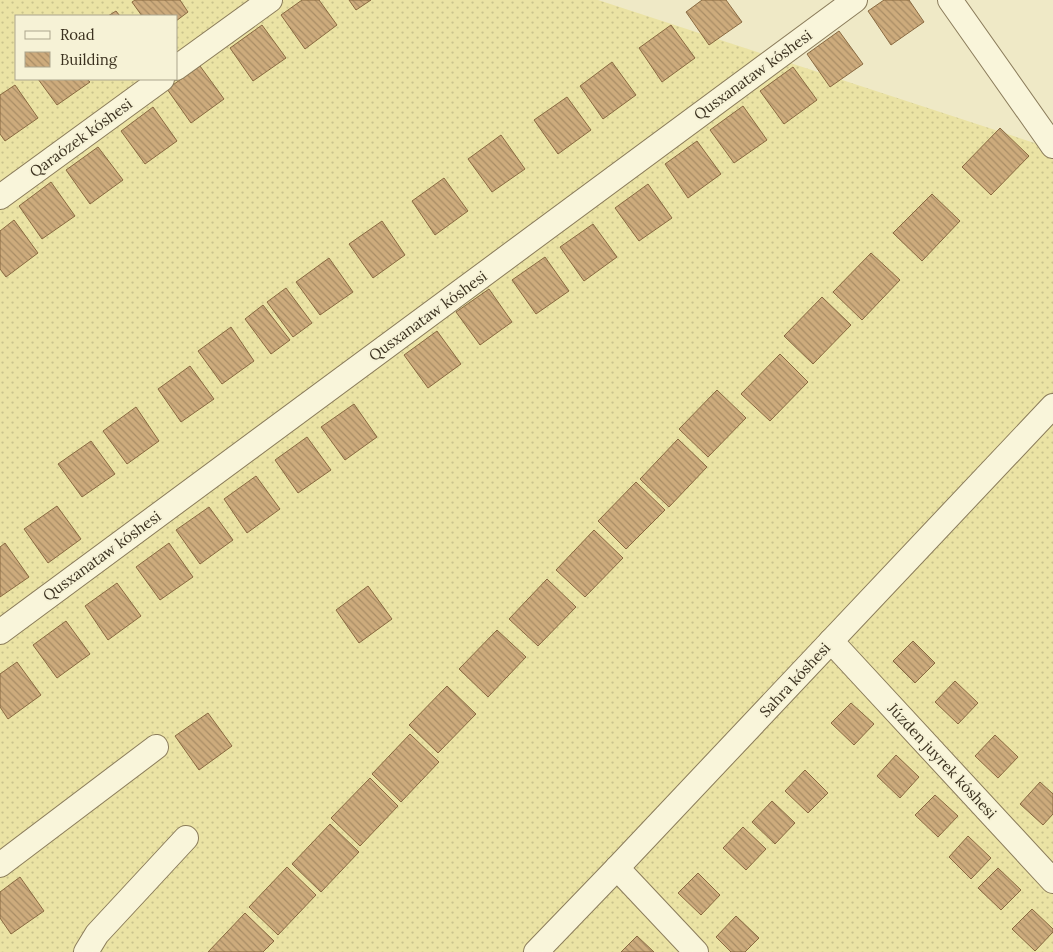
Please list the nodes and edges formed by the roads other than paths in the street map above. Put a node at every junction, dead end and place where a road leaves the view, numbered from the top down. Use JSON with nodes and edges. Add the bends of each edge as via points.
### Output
{"nodes":[{"id":1,"x":270,"y":0,"type":"edge"},
{"id":2,"x":855,"y":0,"type":"edge"},
{"id":3,"x":950,"y":0,"type":"edge"},
{"id":4,"x":178,"y":67,"type":"edge"},
{"id":5,"x":161,"y":80,"type":"edge"},
{"id":6,"x":1053,"y":146,"type":"edge"},
{"id":7,"x":0,"y":196,"type":"edge"},
{"id":8,"x":1053,"y":406,"type":"edge"},
{"id":9,"x":0,"y":632,"type":"edge"},
{"id":10,"x":831,"y":641,"type":"junction"},
{"id":11,"x":156,"y":747,"type":"dead end"},
{"id":12,"x":186,"y":838,"type":"dead end"},
{"id":13,"x":0,"y":865,"type":"edge"},
{"id":14,"x":618,"y":868,"type":"junction"},
{"id":15,"x":1053,"y":881,"type":"edge"},
{"id":16,"x":86,"y":952,"type":"edge"},
{"id":17,"x":536,"y":952,"type":"edge"},
{"id":18,"x":696,"y":952,"type":"edge"}],
"edges":[{"from":1,"to":4,"type":"street"},
{"from":2,"to":9,"type":"street","name":"Qusxanataw kóshesi"},
{"from":3,"to":6,"type":"street"},
{"from":5,"to":7,"type":"street","name":"Qaraózek kóshesi"},
{"from":8,"to":10,"type":"street","name":"Sahra kóshesi"},
{"from":10,"to":14,"type":"street","name":"Sahra kóshesi"},
{"from":10,"to":15,"type":"street","name":"Júzden juyrek kóshesi"},
{"from":11,"to":13,"type":"street"},
{"from":12,"to":16,"type":"street","via":[[97,934]]},
{"from":14,"to":17,"type":"street","name":"Sahra kóshesi"},
{"from":14,"to":18,"type":"street"}]}
